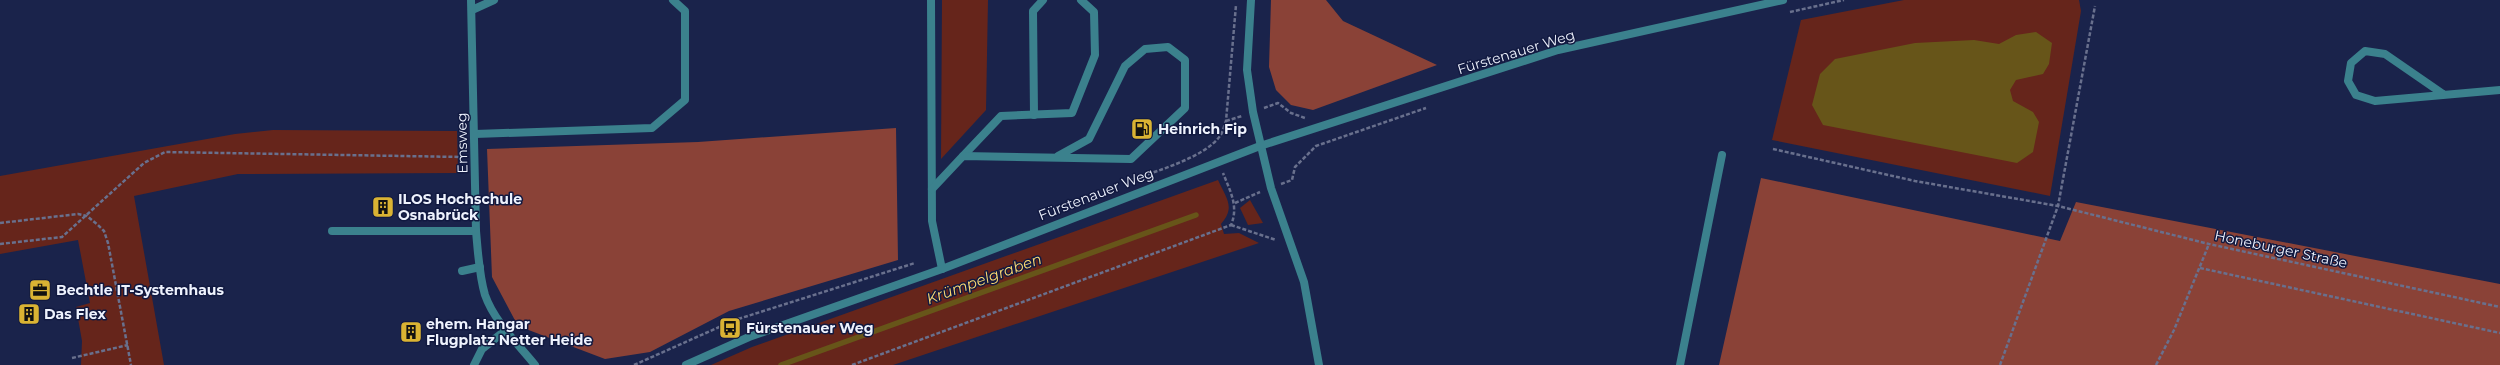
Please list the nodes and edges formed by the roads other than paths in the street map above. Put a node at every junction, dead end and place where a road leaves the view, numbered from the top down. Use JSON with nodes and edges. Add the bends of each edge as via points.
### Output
{"nodes":[{"id":1,"x":471,"y":0,"type":"edge"},
{"id":2,"x":673,"y":0,"type":"edge"},
{"id":3,"x":931,"y":0,"type":"edge"},
{"id":4,"x":1043,"y":0,"type":"edge"},
{"id":5,"x":1082,"y":0,"type":"edge"},
{"id":6,"x":1251,"y":0,"type":"edge"},
{"id":7,"x":1784,"y":0,"type":"edge"},
{"id":8,"x":492,"y":1,"type":"edge"},
{"id":9,"x":472,"y":10,"type":"junction"},
{"id":10,"x":2500,"y":90,"type":"edge"},
{"id":11,"x":2443,"y":94,"type":"junction"},
{"id":12,"x":1034,"y":114,"type":"junction"},
{"id":13,"x":474,"y":134,"type":"junction"},
{"id":14,"x":1260,"y":146,"type":"junction"},
{"id":15,"x":1722,"y":155,"type":"dead end"},
{"id":16,"x":963,"y":156,"type":"junction"},
{"id":17,"x":1058,"y":156,"type":"junction"},
{"id":18,"x":932,"y":189,"type":"junction"},
{"id":19,"x":332,"y":231,"type":"dead end"},
{"id":20,"x":476,"y":231,"type":"junction"},
{"id":21,"x":480,"y":267,"type":"junction"},
{"id":22,"x":942,"y":269,"type":"junction"},
{"id":23,"x":462,"y":270,"type":"dead end"},
{"id":24,"x":506,"y":330,"type":"junction"},
{"id":25,"x":474,"y":365,"type":"edge"},
{"id":26,"x":535,"y":365,"type":"edge"},
{"id":27,"x":686,"y":365,"type":"edge"},
{"id":28,"x":1319,"y":365,"type":"edge"},
{"id":29,"x":1680,"y":365,"type":"edge"}],
"edges":[{"from":1,"to":9,"type":"street","name":"Emsweg"},
{"from":2,"to":13,"type":"street","via":[[685,11],[686,100],[652,128]]},
{"from":3,"to":18,"type":"street"},
{"from":4,"to":12,"type":"street","via":[[1033,11]]},
{"from":5,"to":12,"type":"street","via":[[1094,12],[1094,56],[1072,113]]},
{"from":6,"to":14,"type":"street","via":[[1247,70]]},
{"from":7,"to":14,"type":"street","name":"Fürstenauer Weg","via":[[1558,50]]},
{"from":8,"to":9,"type":"street"},
{"from":9,"to":13,"type":"street","name":"Emsweg"},
{"from":10,"to":11,"type":"street"},
{"from":11,"to":11,"type":"street","via":[[2375,101],[2356,95],[2348,81],[2351,63],[2365,51],[2385,54]]},
{"from":12,"to":16,"type":"street","via":[[1001,116]]},
{"from":13,"to":20,"type":"street","name":"Emsweg"},
{"from":14,"to":22,"type":"street","name":"Fürstenauer Weg"},
{"from":14,"to":28,"type":"street","via":[[1271,188],[1304,282]]},
{"from":15,"to":29,"type":"street"},
{"from":16,"to":17,"type":"street"},
{"from":16,"to":18,"type":"street"},
{"from":17,"to":17,"type":"street","via":[[1131,159],[1185,108],[1185,60],[1168,47],[1145,49],[1125,66],[1089,139]]},
{"from":18,"to":22,"type":"street","via":[[932,221]]},
{"from":19,"to":20,"type":"street"},
{"from":20,"to":21,"type":"street","name":"Emsweg"},
{"from":21,"to":23,"type":"street"},
{"from":21,"to":24,"type":"street","name":"Emsweg","via":[[486,296]]},
{"from":22,"to":27,"type":"street","name":"Fürstenauer Weg","via":[[749,337]]},
{"from":24,"to":25,"type":"street","via":[[482,349]]},
{"from":24,"to":26,"type":"street","name":"Emsweg"}]}
